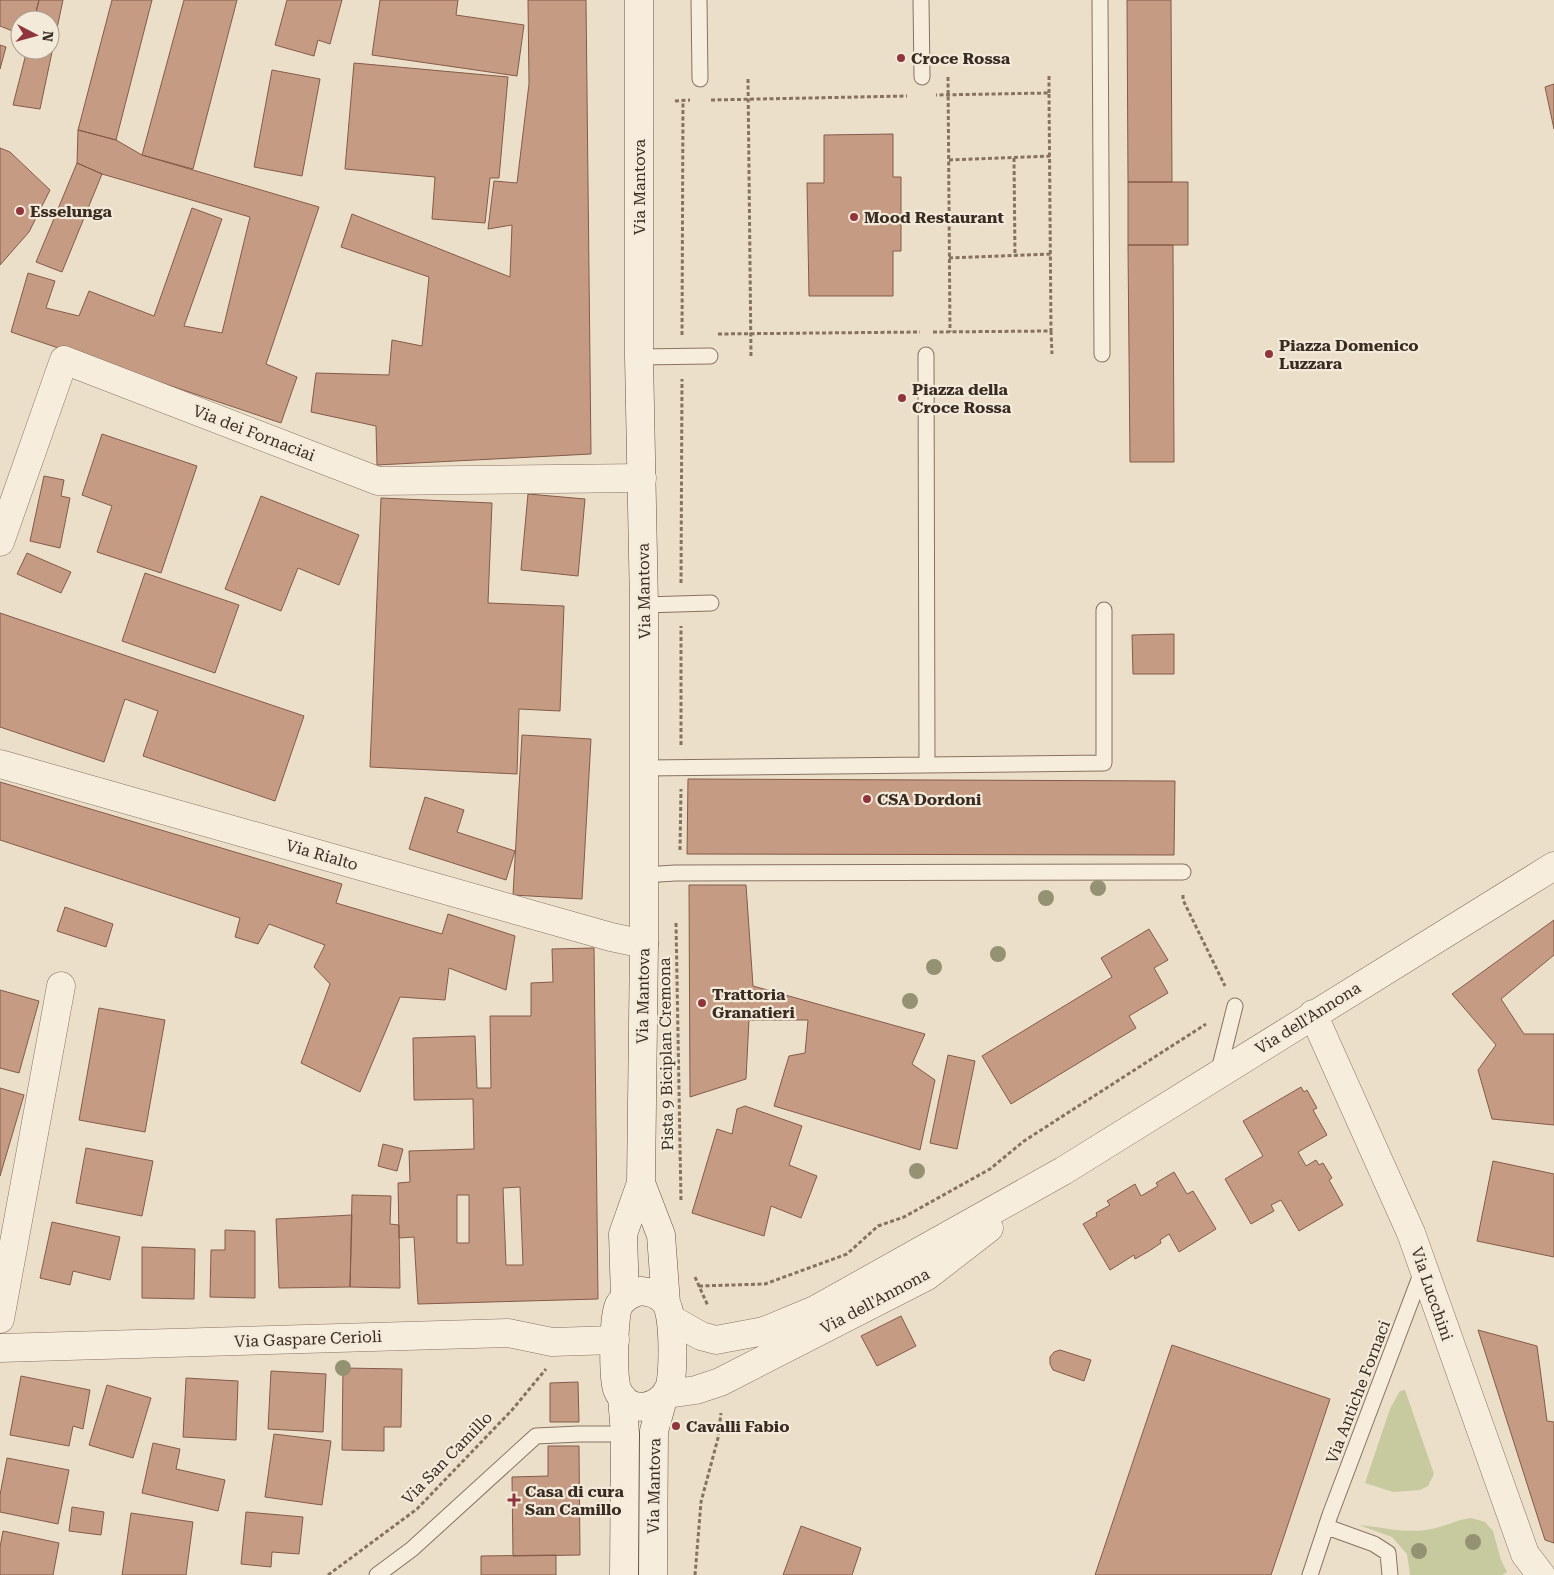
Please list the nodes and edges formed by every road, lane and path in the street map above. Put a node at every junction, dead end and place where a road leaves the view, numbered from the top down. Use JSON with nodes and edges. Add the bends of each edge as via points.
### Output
{"nodes":[{"id":1,"x":639,"y":0,"type":"edge"},
{"id":2,"x":699,"y":0,"type":"edge"},
{"id":3,"x":921,"y":0,"type":"edge"},
{"id":4,"x":1100,"y":0,"type":"edge"},
{"id":5,"x":1049,"y":76,"type":"dead end"},
{"id":6,"x":922,"y":77,"type":"dead end"},
{"id":7,"x":948,"y":77,"type":"dead end"},
{"id":8,"x":700,"y":79,"type":"dead end"},
{"id":9,"x":748,"y":79,"type":"dead end"},
{"id":10,"x":683,"y":91,"type":"dead end"},
{"id":11,"x":1049,"y":93,"type":"junction"},
{"id":12,"x":929,"y":95,"type":"dead end"},
{"id":13,"x":948,"y":95,"type":"junction"},
{"id":14,"x":911,"y":96,"type":"dead end"},
{"id":15,"x":748,"y":99,"type":"junction"},
{"id":16,"x":675,"y":100,"type":"dead end"},
{"id":17,"x":694,"y":100,"type":"dead end"},
{"id":18,"x":702,"y":100,"type":"dead end"},
{"id":19,"x":1050,"y":156,"type":"junction"},
{"id":20,"x":1014,"y":158,"type":"junction"},
{"id":21,"x":948,"y":160,"type":"junction"},
{"id":22,"x":1051,"y":254,"type":"junction"},
{"id":23,"x":1015,"y":256,"type":"junction"},
{"id":24,"x":949,"y":258,"type":"junction"},
{"id":25,"x":1051,"y":331,"type":"junction"},
{"id":26,"x":950,"y":332,"type":"junction"},
{"id":27,"x":750,"y":333,"type":"junction"},
{"id":28,"x":675,"y":334,"type":"dead end"},
{"id":29,"x":682,"y":334,"type":"junction"},
{"id":30,"x":692,"y":334,"type":"dead end"},
{"id":31,"x":711,"y":334,"type":"dead end"},
{"id":32,"x":1052,"y":354,"type":"dead end"},
{"id":33,"x":1102,"y":354,"type":"dead end"},
{"id":34,"x":926,"y":355,"type":"dead end"},
{"id":35,"x":710,"y":356,"type":"dead end"},
{"id":36,"x":639,"y":357,"type":"junction"},
{"id":37,"x":682,"y":357,"type":"junction"},
{"id":38,"x":751,"y":357,"type":"dead end"},
{"id":39,"x":642,"y":478,"type":"junction"},
{"id":40,"x":0,"y":542,"type":"edge"},
{"id":41,"x":711,"y":603,"type":"dead end"},
{"id":42,"x":681,"y":604,"type":"junction"},
{"id":43,"x":644,"y":605,"type":"junction"},
{"id":44,"x":1104,"y":610,"type":"dead end"},
{"id":45,"x":0,"y":764,"type":"edge"},
{"id":46,"x":927,"y":765,"type":"junction"},
{"id":47,"x":681,"y":767,"type":"junction"},
{"id":48,"x":645,"y":768,"type":"junction"},
{"id":49,"x":1554,"y":866,"type":"edge"},
{"id":50,"x":1183,"y":872,"type":"joint"},
{"id":51,"x":675,"y":873,"type":"junction"},
{"id":52,"x":644,"y":875,"type":"junction"},
{"id":53,"x":676,"y":922,"type":"dead end"},
{"id":54,"x":644,"y":944,"type":"junction"},
{"id":55,"x":61,"y":986,"type":"dead end"},
{"id":56,"x":1235,"y":1006,"type":"junction"},
{"id":57,"x":1313,"y":1014,"type":"junction"},
{"id":58,"x":1218,"y":1074,"type":"junction"},
{"id":59,"x":641,"y":1183,"type":"junction"},
{"id":60,"x":681,"y":1206,"type":"dead end"},
{"id":61,"x":1423,"y":1270,"type":"junction"},
{"id":62,"x":699,"y":1286,"type":"dead end"},
{"id":63,"x":624,"y":1298,"type":"junction"},
{"id":64,"x":669,"y":1311,"type":"junction"},
{"id":65,"x":0,"y":1319,"type":"edge"},
{"id":66,"x":821,"y":1319,"type":"junction"},
{"id":67,"x":615,"y":1340,"type":"junction"},
{"id":68,"x":0,"y":1348,"type":"edge"},
{"id":69,"x":549,"y":1365,"type":"dead end"},
{"id":70,"x":665,"y":1396,"type":"junction"},
{"id":71,"x":622,"y":1397,"type":"junction"},
{"id":72,"x":625,"y":1434,"type":"junction"},
{"id":73,"x":1327,"y":1527,"type":"junction"},
{"id":74,"x":328,"y":1575,"type":"edge"},
{"id":75,"x":376,"y":1575,"type":"edge"},
{"id":76,"x":624,"y":1575,"type":"edge"},
{"id":77,"x":653,"y":1575,"type":"edge"},
{"id":78,"x":1310,"y":1575,"type":"edge"},
{"id":79,"x":1390,"y":1575,"type":"edge"},
{"id":80,"x":1541,"y":1575,"type":"edge"}],
"edges":[{"from":1,"to":36,"type":"street","name":"Via Mantova"},
{"from":2,"to":8,"type":"lane"},
{"from":3,"to":6,"type":"lane"},
{"from":4,"to":33,"type":"lane"},
{"from":5,"to":11,"type":"path"},
{"from":7,"to":13,"type":"path"},
{"from":9,"to":15,"type":"path"},
{"from":10,"to":29,"type":"path"},
{"from":11,"to":13,"type":"path"},
{"from":11,"to":19,"type":"path"},
{"from":12,"to":13,"type":"path"},
{"from":13,"to":21,"type":"path"},
{"from":14,"to":15,"type":"path"},
{"from":15,"to":18,"type":"path"},
{"from":15,"to":27,"type":"path"},
{"from":16,"to":17,"type":"path"},
{"from":19,"to":20,"type":"path"},
{"from":19,"to":22,"type":"path"},
{"from":20,"to":21,"type":"path"},
{"from":20,"to":23,"type":"path"},
{"from":21,"to":24,"type":"path"},
{"from":22,"to":23,"type":"path"},
{"from":22,"to":25,"type":"path"},
{"from":23,"to":24,"type":"path"},
{"from":24,"to":26,"type":"path"},
{"from":25,"to":26,"type":"path"},
{"from":25,"to":32,"type":"path"},
{"from":26,"to":27,"type":"path"},
{"from":27,"to":31,"type":"path"},
{"from":27,"to":38,"type":"path"},
{"from":28,"to":29,"type":"path"},
{"from":29,"to":30,"type":"path"},
{"from":29,"to":37,"type":"path"},
{"from":34,"to":46,"type":"lane"},
{"from":35,"to":37,"type":"lane"},
{"from":36,"to":37,"type":"lane"},
{"from":36,"to":39,"type":"street","name":"Via Mantova"},
{"from":37,"to":42,"type":"path"},
{"from":39,"to":40,"type":"street","name":"Via dei Fornaciai","via":[[378,481],[64,360]]},
{"from":39,"to":43,"type":"street","name":"Via Mantova"},
{"from":41,"to":42,"type":"lane"},
{"from":42,"to":43,"type":"lane"},
{"from":42,"to":47,"type":"path"},
{"from":43,"to":48,"type":"street","name":"Via Mantova"},
{"from":44,"to":46,"type":"lane","via":[[1104,764]]},
{"from":45,"to":54,"type":"street","name":"Via Rialto"},
{"from":46,"to":47,"type":"lane"},
{"from":47,"to":48,"type":"lane"},
{"from":47,"to":51,"type":"path","via":[[680,848]]},
{"from":48,"to":52,"type":"street","name":"Via Mantova"},
{"from":49,"to":57,"type":"street","name":"Via dell'Annona"},
{"from":50,"to":51,"type":"lane"},
{"from":50,"to":56,"type":"path","via":[[1183,900]]},
{"from":51,"to":52,"type":"lane"},
{"from":52,"to":54,"type":"street","name":"Via Mantova"},
{"from":53,"to":60,"type":"path","name":"Pista 9 Biciplan Cremona"},
{"from":54,"to":59,"type":"street","name":"Via Mantova"},
{"from":55,"to":65,"type":"street"},
{"from":56,"to":58,"type":"lane"},
{"from":56,"to":62,"type":"path","via":[[1024,1141],[990,1169],[904,1217],[878,1226],[847,1254],[765,1284]]},
{"from":57,"to":58,"type":"street","name":"Via dell'Annona"},
{"from":57,"to":61,"type":"street","name":"Via Lucchini","via":[[1411,1233]]},
{"from":58,"to":66,"type":"street","name":"Via dell'Annona","via":[[1063,1171],[927,1276]]},
{"from":59,"to":63,"type":"street","name":"Via Mantova","via":[[623,1234]]},
{"from":59,"to":64,"type":"street","name":"Via Mantova","via":[[661,1235]]},
{"from":61,"to":73,"type":"lane","name":"Via Antiche Fornaci"},
{"from":61,"to":80,"type":"street","name":"Via Lucchini","via":[[1525,1554]]},
{"from":63,"to":64,"type":"street","name":"Via dell'Annona","via":[[642,1291],[651,1292],[660,1296]]},
{"from":63,"to":67,"type":"street","name":"Via Mantova","via":[[616,1313]]},
{"from":64,"to":66,"type":"street","name":"Via dell'Annona","via":[[701,1336],[716,1340]]},
{"from":64,"to":70,"type":"street","name":"Via Mantova","via":[[672,1378]]},
{"from":66,"to":70,"type":"street","name":"Via dell'Annona","via":[[720,1382]]},
{"from":67,"to":68,"type":"street","name":"Via Gaspare Cerioli","via":[[552,1342],[508,1333]]},
{"from":67,"to":71,"type":"street","name":"Via Mantova","via":[[616,1381]]},
{"from":69,"to":74,"type":"path","name":"Via San Camillo","via":[[512,1410],[417,1510]]},
{"from":70,"to":71,"type":"street","name":"Via dell'Annona","via":[[652,1406],[643,1407]]},
{"from":70,"to":77,"type":"street","name":"Via Mantova","via":[[654,1431]]},
{"from":71,"to":72,"type":"street","name":"Via Mantova"},
{"from":72,"to":75,"type":"lane","via":[[536,1436],[412,1548]]},
{"from":72,"to":76,"type":"street","name":"Via Mantova"},
{"from":73,"to":78,"type":"lane","name":"Via Antiche Fornaci"},
{"from":73,"to":79,"type":"lane","via":[[1374,1544],[1388,1553]]}]}
